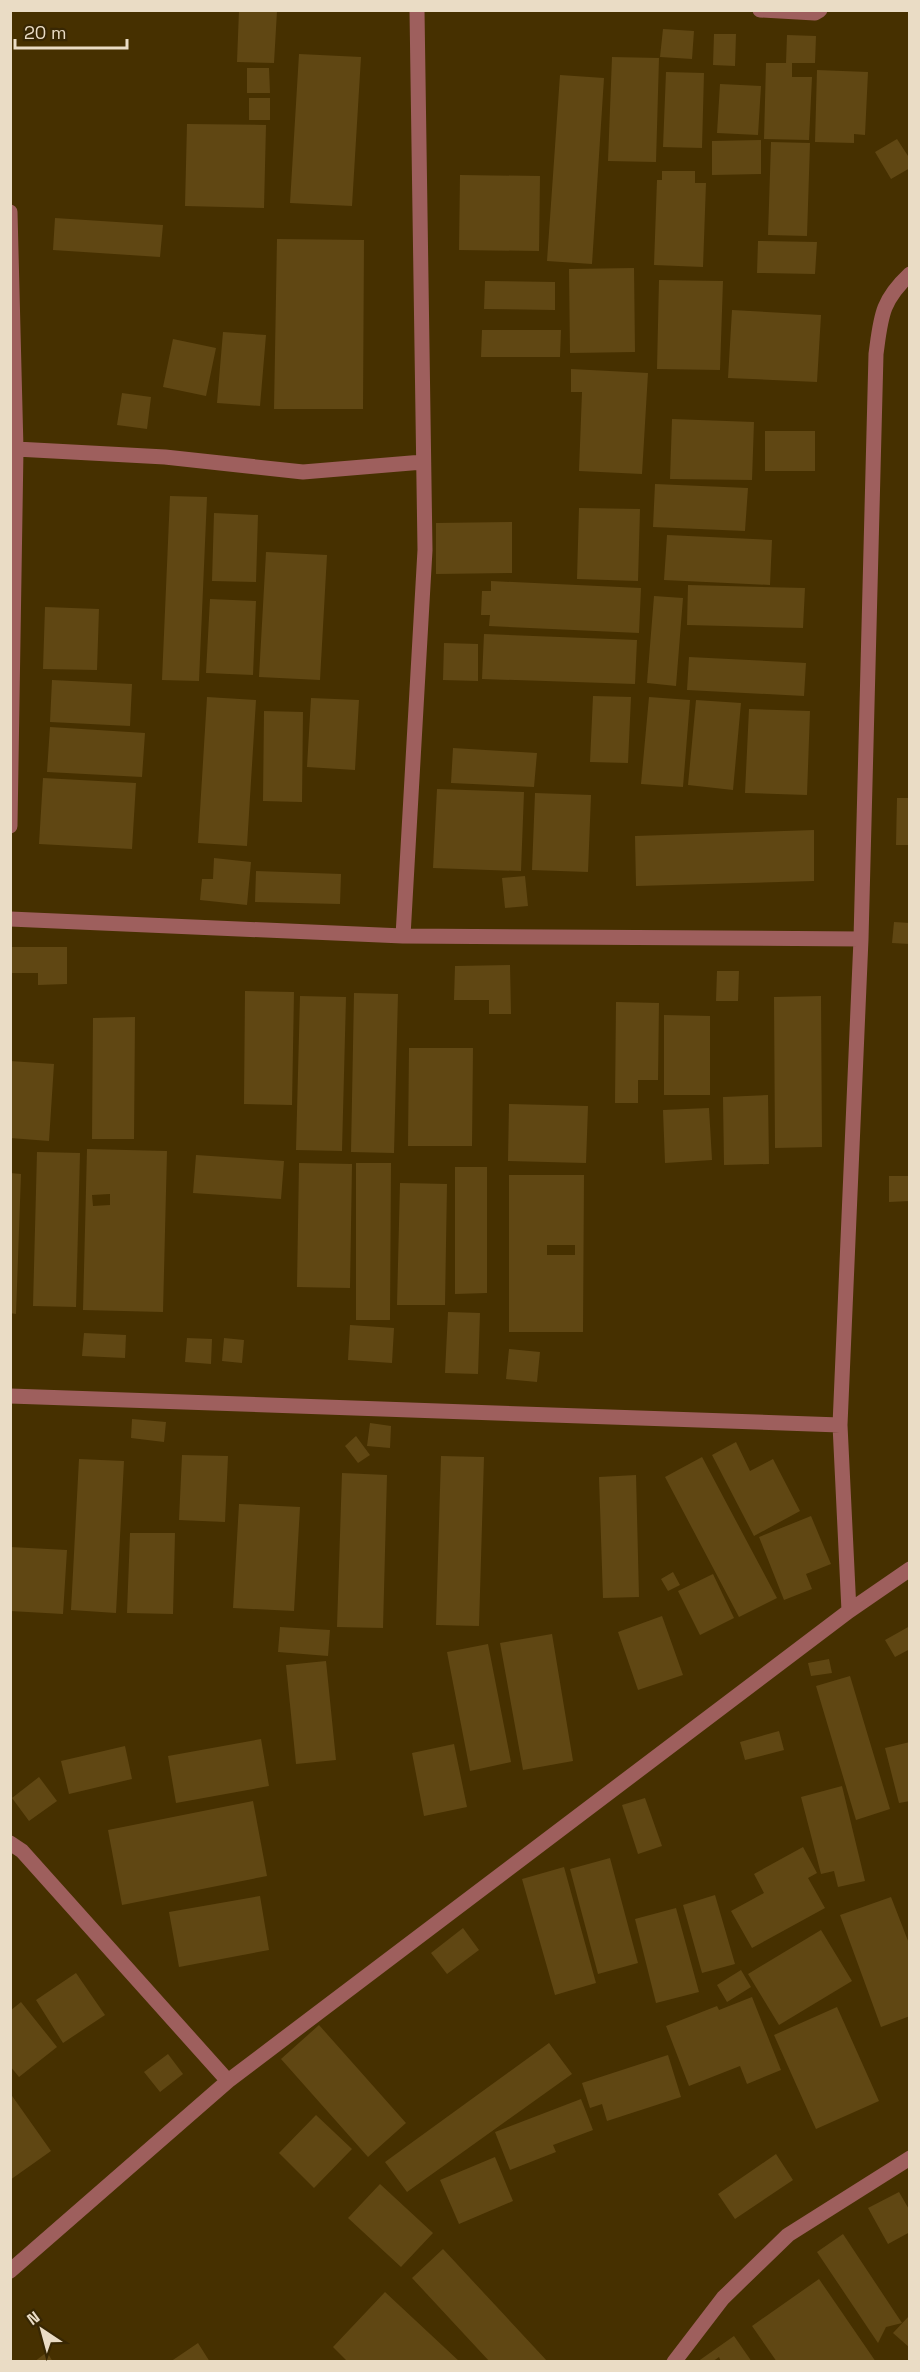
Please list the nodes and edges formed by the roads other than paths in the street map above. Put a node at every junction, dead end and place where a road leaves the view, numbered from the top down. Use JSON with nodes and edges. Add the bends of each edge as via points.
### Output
{"nodes":[{"id":1,"x":417,"y":10,"type":"edge"},
{"id":2,"x":760,"y":10,"type":"edge"},
{"id":3,"x":820,"y":10,"type":"edge"},
{"id":4,"x":10,"y":212,"type":"edge"},
{"id":5,"x":909,"y":274,"type":"edge"},
{"id":6,"x":16,"y":449,"type":"junction"},
{"id":7,"x":423,"y":462,"type":"junction"},
{"id":8,"x":10,"y":826,"type":"edge"},
{"id":9,"x":10,"y":919,"type":"edge"},
{"id":10,"x":403,"y":936,"type":"junction"},
{"id":11,"x":861,"y":939,"type":"junction"},
{"id":12,"x":10,"y":1396,"type":"edge"},
{"id":13,"x":840,"y":1425,"type":"junction"},
{"id":14,"x":909,"y":1569,"type":"edge"},
{"id":15,"x":849,"y":1611,"type":"junction"},
{"id":16,"x":10,"y":1843,"type":"edge"},
{"id":17,"x":228,"y":2080,"type":"junction"},
{"id":18,"x":909,"y":2158,"type":"edge"},
{"id":19,"x":10,"y":2271,"type":"edge"},
{"id":20,"x":674,"y":2361,"type":"edge"}],
"edges":[{"from":1,"to":7,"type":"street"},
{"from":2,"to":3,"type":"street"},
{"from":4,"to":6,"type":"street"},
{"from":5,"to":11,"type":"street","via":[[895,288],[882,311],[876,354]]},
{"from":6,"to":7,"type":"street","via":[[165,457],[303,471]]},
{"from":6,"to":8,"type":"street"},
{"from":7,"to":10,"type":"street","via":[[425,550]]},
{"from":9,"to":10,"type":"street"},
{"from":10,"to":11,"type":"street"},
{"from":11,"to":13,"type":"street"},
{"from":12,"to":13,"type":"street"},
{"from":13,"to":15,"type":"street"},
{"from":14,"to":15,"type":"street"},
{"from":15,"to":17,"type":"street"},
{"from":16,"to":17,"type":"street","via":[[22,1851]]},
{"from":17,"to":19,"type":"street"},
{"from":18,"to":20,"type":"street","via":[[788,2235],[723,2298]]}]}
